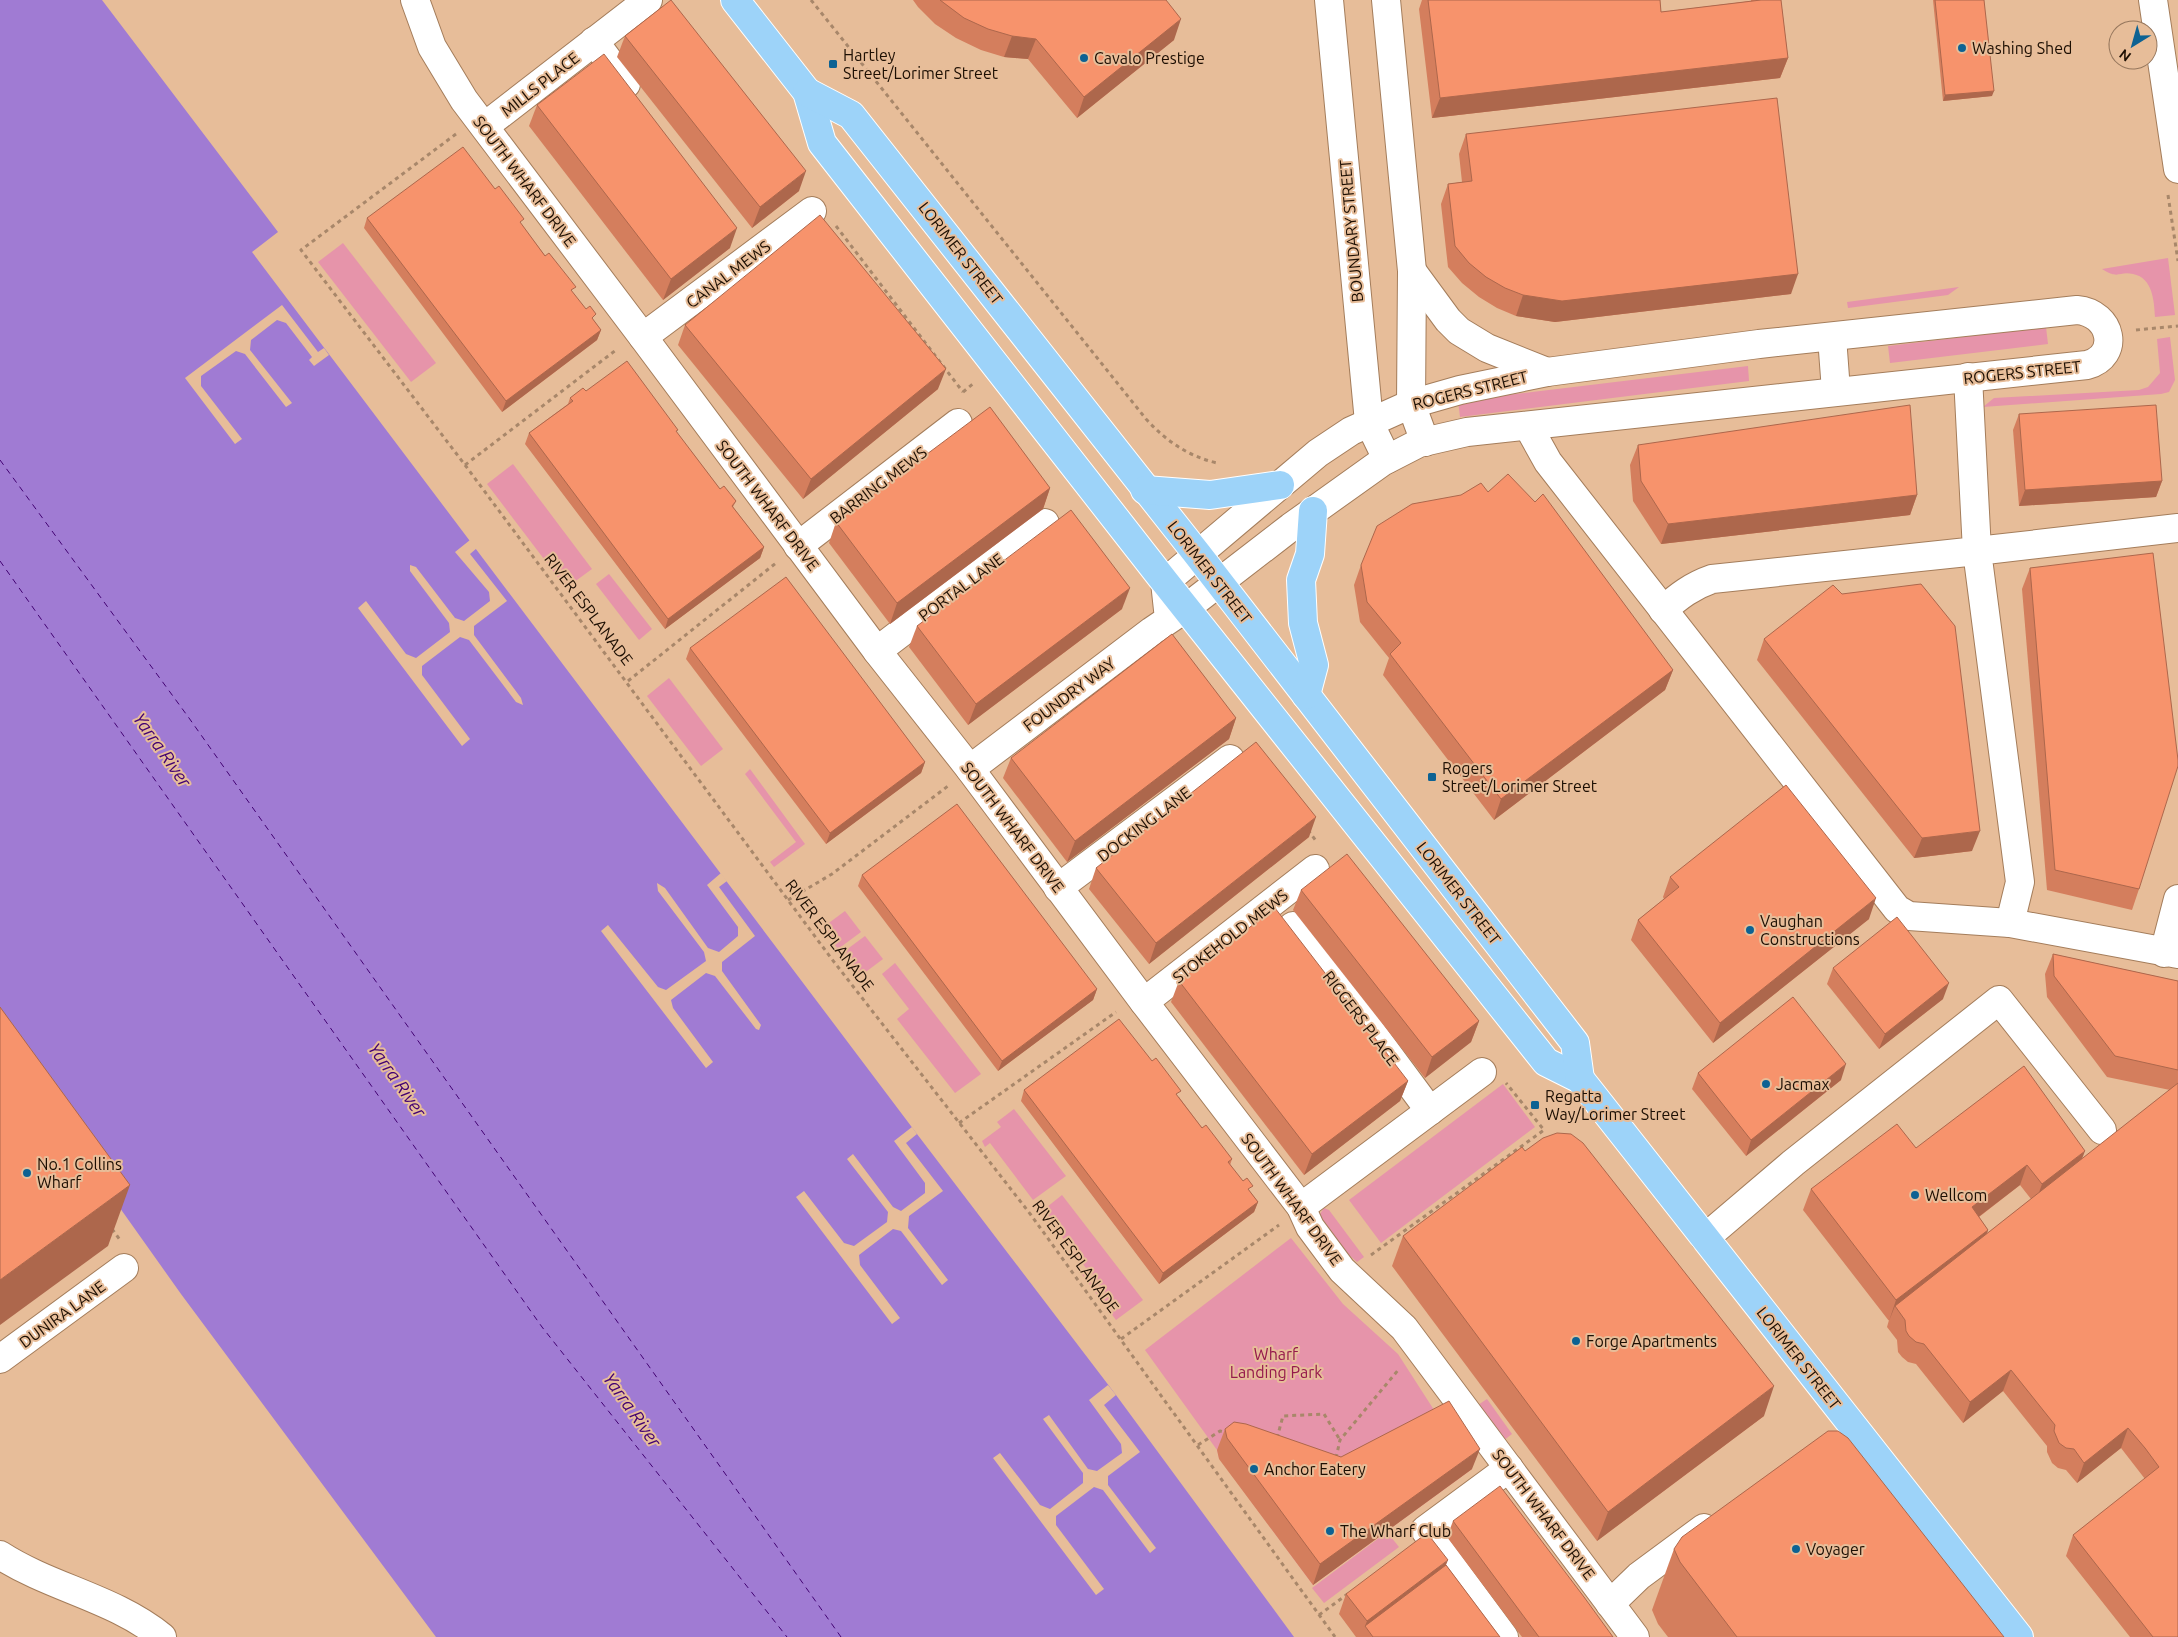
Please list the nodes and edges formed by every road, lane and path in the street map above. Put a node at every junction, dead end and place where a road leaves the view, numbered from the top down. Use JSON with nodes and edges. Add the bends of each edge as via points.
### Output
{"nodes":[{"id":1,"x":415,"y":0,"type":"edge"},
{"id":2,"x":648,"y":0,"type":"edge"},
{"id":3,"x":734,"y":0,"type":"edge"},
{"id":4,"x":811,"y":0,"type":"edge"},
{"id":5,"x":1329,"y":0,"type":"edge"},
{"id":6,"x":1386,"y":0,"type":"edge"},
{"id":7,"x":2153,"y":0,"type":"edge"},
{"id":8,"x":594,"y":41,"type":"junction"},
{"id":9,"x":807,"y":92,"type":"junction"},
{"id":10,"x":641,"y":103,"type":"edge"},
{"id":11,"x":473,"y":129,"type":"junction"},
{"id":12,"x":2178,"y":169,"type":"edge"},
{"id":13,"x":812,"y":211,"type":"dead end"},
{"id":14,"x":1412,"y":271,"type":"junction"},
{"id":15,"x":2178,"y":326,"type":"edge"},
{"id":16,"x":2107,"y":334,"type":"junction"},
{"id":17,"x":643,"y":337,"type":"junction"},
{"id":18,"x":1832,"y":337,"type":"junction"},
{"id":19,"x":1547,"y":372,"type":"junction"},
{"id":20,"x":1968,"y":377,"type":"junction"},
{"id":21,"x":974,"y":383,"type":"dead end"},
{"id":22,"x":1836,"y":391,"type":"junction"},
{"id":23,"x":963,"y":392,"type":"dead end"},
{"id":24,"x":1412,"y":404,"type":"junction"},
{"id":25,"x":1369,"y":422,"type":"junction"},
{"id":26,"x":958,"y":424,"type":"dead end"},
{"id":27,"x":1528,"y":426,"type":"junction"},
{"id":28,"x":1425,"y":442,"type":"junction"},
{"id":29,"x":1387,"y":459,"type":"junction"},
{"id":30,"x":1224,"y":464,"type":"dead end"},
{"id":31,"x":465,"y":465,"type":"junction"},
{"id":32,"x":1280,"y":485,"type":"junction"},
{"id":33,"x":1146,"y":490,"type":"junction"},
{"id":34,"x":1313,"y":511,"type":"junction"},
{"id":35,"x":1045,"y":523,"type":"dead end"},
{"id":36,"x":2178,"y":528,"type":"edge"},
{"id":37,"x":798,"y":546,"type":"junction"},
{"id":38,"x":1977,"y":551,"type":"junction"},
{"id":39,"x":1198,"y":555,"type":"junction"},
{"id":40,"x":1165,"y":582,"type":"junction"},
{"id":41,"x":1219,"y":583,"type":"junction"},
{"id":42,"x":1663,"y":610,"type":"junction"},
{"id":43,"x":1178,"y":613,"type":"junction"},
{"id":44,"x":877,"y":651,"type":"junction"},
{"id":45,"x":628,"y":681,"type":"junction"},
{"id":46,"x":1306,"y":695,"type":"junction"},
{"id":47,"x":1230,"y":759,"type":"dead end"},
{"id":48,"x":970,"y":769,"type":"junction"},
{"id":49,"x":1308,"y":829,"type":"edge"},
{"id":50,"x":1317,"y":856,"type":"joint"},
{"id":51,"x":1058,"y":888,"type":"junction"},
{"id":52,"x":2178,"y":899,"type":"edge"},
{"id":53,"x":788,"y":900,"type":"junction"},
{"id":54,"x":2010,"y":924,"type":"junction"},
{"id":55,"x":1293,"y":926,"type":"dead end"},
{"id":56,"x":2171,"y":953,"type":"edge"},
{"id":57,"x":1144,"y":1002,"type":"junction"},
{"id":58,"x":1492,"y":1075,"type":"joint"},
{"id":59,"x":1580,"y":1079,"type":"junction"},
{"id":60,"x":1430,"y":1111,"type":"junction"},
{"id":61,"x":959,"y":1123,"type":"junction"},
{"id":62,"x":2102,"y":1130,"type":"dead end"},
{"id":63,"x":1302,"y":1208,"type":"junction"},
{"id":64,"x":107,"y":1222,"type":"edge"},
{"id":65,"x":1705,"y":1238,"type":"junction"},
{"id":66,"x":1371,"y":1255,"type":"dead end"},
{"id":67,"x":124,"y":1268,"type":"joint"},
{"id":68,"x":1121,"y":1339,"type":"junction"},
{"id":69,"x":1418,"y":1348,"type":"junction"},
{"id":70,"x":0,"y":1359,"type":"edge"},
{"id":71,"x":1229,"y":1433,"type":"edge"},
{"id":72,"x":1340,"y":1440,"type":"junction"},
{"id":73,"x":1198,"y":1445,"type":"junction"},
{"id":74,"x":1274,"y":1446,"type":"edge"},
{"id":75,"x":1332,"y":1461,"type":"edge"},
{"id":76,"x":1508,"y":1468,"type":"junction"},
{"id":77,"x":1723,"y":1514,"type":"edge"},
{"id":78,"x":0,"y":1555,"type":"edge"},
{"id":79,"x":1350,"y":1592,"type":"edge"},
{"id":80,"x":1610,"y":1604,"type":"junction"},
{"id":81,"x":1319,"y":1615,"type":"junction"},
{"id":82,"x":162,"y":1637,"type":"edge"},
{"id":83,"x":1335,"y":1637,"type":"edge"},
{"id":84,"x":1504,"y":1637,"type":"edge"},
{"id":85,"x":1635,"y":1637,"type":"edge"},
{"id":86,"x":2018,"y":1637,"type":"edge"}],
"edges":[{"from":1,"to":11,"type":"street","name":"SOUTH WHARF DRIVE","via":[[432,47]]},
{"from":2,"to":8,"type":"street","name":"MILLS PLACE"},
{"from":3,"to":9,"type":"main road","name":"LORIMER STREET"},
{"from":4,"to":30,"type":"path","via":[[1146,419],[1185,452]]},
{"from":5,"to":25,"type":"street","name":"BOUNDARY STREET"},
{"from":6,"to":14,"type":"street"},
{"from":7,"to":12,"type":"street"},
{"from":8,"to":10,"type":"street","name":"MILLS PLACE"},
{"from":8,"to":11,"type":"street","name":"MILLS PLACE"},
{"from":9,"to":33,"type":"main road","name":"LORIMER STREET","via":[[851,115]]},
{"from":9,"to":40,"type":"main road","name":"LORIMER STREET","via":[[822,143]]},
{"from":11,"to":17,"type":"street","name":"SOUTH WHARF DRIVE"},
{"from":11,"to":31,"type":"path","name":"RIVER ESPLANADE","via":[[454,135],[300,250]]},
{"from":13,"to":17,"type":"street","name":"CANAL MEWS"},
{"from":14,"to":19,"type":"street","via":[[1459,331],[1487,348]]},
{"from":14,"to":24,"type":"street"},
{"from":15,"to":16,"type":"path"},
{"from":16,"to":18,"type":"street","name":"ROGERS STREET","via":[[2101,319],[2090,311],[2077,310]]},
{"from":16,"to":20,"type":"street","name":"ROGERS STREET","via":[[2104,354],[2092,364]]},
{"from":17,"to":31,"type":"path","via":[[630,340]]},
{"from":17,"to":37,"type":"street","name":"SOUTH WHARF DRIVE"},
{"from":18,"to":19,"type":"street","name":"ROGERS STREET"},
{"from":18,"to":22,"type":"street"},
{"from":19,"to":24,"type":"street","name":"ROGERS STREET","via":[[1460,390]]},
{"from":20,"to":22,"type":"street","name":"ROGERS STREET"},
{"from":20,"to":38,"type":"street"},
{"from":21,"to":23,"type":"path"},
{"from":22,"to":27,"type":"street","name":"ROGERS STREET"},
{"from":24,"to":25,"type":"street","name":"ROGERS STREET"},
{"from":24,"to":28,"type":"street"},
{"from":25,"to":29,"type":"street","name":"BOUNDARY STREET"},
{"from":25,"to":32,"type":"street","name":"ROGERS STREET","via":[[1336,440]]},
{"from":26,"to":37,"type":"street","name":"BARRING MEWS"},
{"from":27,"to":28,"type":"street","name":"ROGERS STREET","via":[[1467,432]]},
{"from":27,"to":42,"type":"street","via":[[1548,462]]},
{"from":28,"to":29,"type":"street","name":"ROGERS STREET"},
{"from":29,"to":34,"type":"street","name":"ROGERS STREET"},
{"from":31,"to":45,"type":"path","name":"RIVER ESPLANADE"},
{"from":32,"to":33,"type":"main road","via":[[1210,495]]},
{"from":32,"to":39,"type":"street","name":"ROGERS STREET"},
{"from":33,"to":39,"type":"main road","name":"LORIMER STREET"},
{"from":34,"to":41,"type":"street","name":"ROGERS STREET"},
{"from":34,"to":46,"type":"main road","via":[[1310,554],[1301,580],[1303,623],[1314,665]]},
{"from":35,"to":44,"type":"street","name":"PORTAL LANE"},
{"from":36,"to":38,"type":"street"},
{"from":37,"to":44,"type":"street","name":"SOUTH WHARF DRIVE"},
{"from":37,"to":45,"type":"path"},
{"from":38,"to":42,"type":"street","via":[[1712,579],[1686,590]]},
{"from":38,"to":54,"type":"street","via":[[2020,882]]},
{"from":39,"to":40,"type":"street","name":"ROGERS STREET"},
{"from":39,"to":41,"type":"main road","name":"LORIMER STREET"},
{"from":40,"to":43,"type":"main road","name":"LORIMER STREET"},
{"from":41,"to":43,"type":"street","name":"ROGERS STREET"},
{"from":41,"to":46,"type":"main road","name":"LORIMER STREET"},
{"from":42,"to":54,"type":"street","via":[[1897,909],[1909,916]]},
{"from":43,"to":48,"type":"street","name":"FOUNDRY WAY"},
{"from":43,"to":59,"type":"main road","name":"LORIMER STREET","via":[[1546,1062]]},
{"from":44,"to":48,"type":"street","name":"SOUTH WHARF DRIVE"},
{"from":45,"to":53,"type":"path","name":"RIVER ESPLANADE"},
{"from":46,"to":59,"type":"main road","name":"LORIMER STREET","via":[[1575,1043]]},
{"from":47,"to":51,"type":"street","name":"DOCKING LANE"},
{"from":48,"to":51,"type":"street","name":"SOUTH WHARF DRIVE"},
{"from":48,"to":53,"type":"path","via":[[832,874]]},
{"from":49,"to":50,"type":"path"},
{"from":50,"to":57,"type":"street","name":"STOKEHOLD MEWS"},
{"from":51,"to":57,"type":"street","name":"SOUTH WHARF DRIVE"},
{"from":52,"to":56,"type":"street"},
{"from":53,"to":61,"type":"path","name":"RIVER ESPLANADE"},
{"from":54,"to":56,"type":"street"},
{"from":55,"to":60,"type":"street","name":"RIGGERS PLACE"},
{"from":57,"to":61,"type":"path","via":[[1123,1007]]},
{"from":57,"to":63,"type":"street","name":"SOUTH WHARF DRIVE"},
{"from":58,"to":60,"type":"street"},
{"from":58,"to":66,"type":"path","via":[[1544,1130]]},
{"from":59,"to":65,"type":"main road","name":"LORIMER STREET"},
{"from":60,"to":63,"type":"street"},
{"from":61,"to":68,"type":"path","name":"RIVER ESPLANADE"},
{"from":62,"to":65,"type":"street","via":[[1999,1000],[1793,1163]]},
{"from":63,"to":68,"type":"path"},
{"from":63,"to":69,"type":"street","name":"SOUTH WHARF DRIVE","via":[[1310,1227],[1342,1270],[1404,1328]]},
{"from":64,"to":67,"type":"path","via":[[135,1261]]},
{"from":65,"to":86,"type":"main road","name":"LORIMER STREET","via":[[1838,1429]]},
{"from":67,"to":70,"type":"street","name":"DUNIRA LANE"},
{"from":68,"to":73,"type":"path","name":"RIVER ESPLANADE"},
{"from":69,"to":72,"type":"path"},
{"from":69,"to":76,"type":"street","name":"SOUTH WHARF DRIVE"},
{"from":71,"to":73,"type":"path","via":[[1220,1431]]},
{"from":72,"to":74,"type":"path","via":[[1324,1414],[1283,1416]]},
{"from":72,"to":75,"type":"path","via":[[1337,1456]]},
{"from":73,"to":81,"type":"path","name":"RIVER ESPLANADE"},
{"from":76,"to":80,"type":"street","name":"SOUTH WHARF DRIVE"},
{"from":76,"to":84,"type":"street","via":[[1424,1530]]},
{"from":77,"to":80,"type":"street","via":[[1639,1576]]},
{"from":78,"to":82,"type":"street","via":[[43,1578],[111,1606]]},
{"from":79,"to":81,"type":"path"},
{"from":80,"to":85,"type":"street","name":"SOUTH WHARF DRIVE"},
{"from":81,"to":83,"type":"path","name":"RIVER ESPLANADE"}]}
